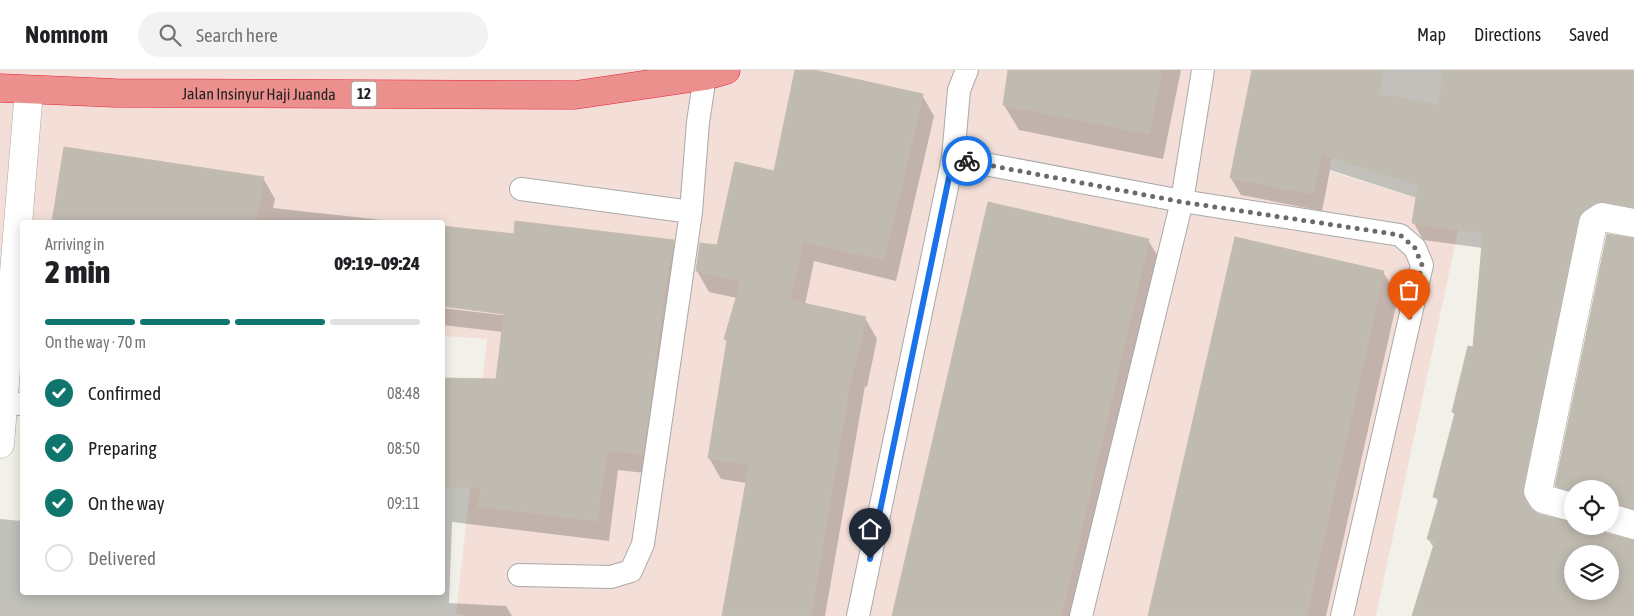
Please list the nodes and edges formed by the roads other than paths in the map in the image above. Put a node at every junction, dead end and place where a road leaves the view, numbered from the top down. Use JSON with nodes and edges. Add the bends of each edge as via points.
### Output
{"nodes":[{"id":1,"x":948,"y":70,"type":"edge"},
{"id":2,"x":1203,"y":70,"type":"edge"},
{"id":3,"x":715,"y":73,"type":"edge"},
{"id":4,"x":963,"y":80,"type":"edge"},
{"id":5,"x":0,"y":88,"type":"edge"},
{"id":6,"x":29,"y":90,"type":"junction"},
{"id":7,"x":953,"y":158,"type":"junction"},
{"id":8,"x":521,"y":189,"type":"dead end"},
{"id":9,"x":1182,"y":202,"type":"junction"},
{"id":10,"x":691,"y":212,"type":"junction"},
{"id":11,"x":22,"y":220,"type":"edge"},
{"id":12,"x":1634,"y":223,"type":"edge"},
{"id":13,"x":20,"y":266,"type":"edge"},
{"id":14,"x":13,"y":403,"type":"edge"},
{"id":15,"x":0,"y":444,"type":"edge"},
{"id":16,"x":1564,"y":505,"type":"edge"},
{"id":17,"x":1619,"y":521,"type":"edge"},
{"id":18,"x":1634,"y":525,"type":"edge"},
{"id":19,"x":519,"y":575,"type":"dead end"},
{"id":20,"x":858,"y":616,"type":"edge"},
{"id":21,"x":1081,"y":616,"type":"edge"},
{"id":22,"x":1342,"y":616,"type":"edge"}],
"edges":[{"from":1,"to":4,"type":"lane"},
{"from":2,"to":9,"type":"lane"},
{"from":3,"to":6,"type":"highway","name":"Jalan Insinyur Haji Juanda","number":"12","via":[[575,95]]},
{"from":3,"to":10,"type":"lane","via":[[698,122]]},
{"from":4,"to":7,"type":"lane"},
{"from":5,"to":6,"type":"highway","name":"Jalan Insinyur Haji Juanda","number":"12"},
{"from":6,"to":11,"type":"street"},
{"from":7,"to":9,"type":"lane"},
{"from":7,"to":20,"type":"lane"},
{"from":8,"to":10,"type":"lane"},
{"from":9,"to":21,"type":"lane"},
{"from":9,"to":22,"type":"lane","via":[[1400,235],[1415,248],[1422,265]]},
{"from":10,"to":19,"type":"lane","via":[[643,544],[631,571],[611,577]]},
{"from":12,"to":16,"type":"street","via":[[1602,217],[1593,223],[1538,492],[1543,498]]},
{"from":13,"to":14,"type":"street"},
{"from":14,"to":15,"type":"street"},
{"from":17,"to":18,"type":"street"}]}
